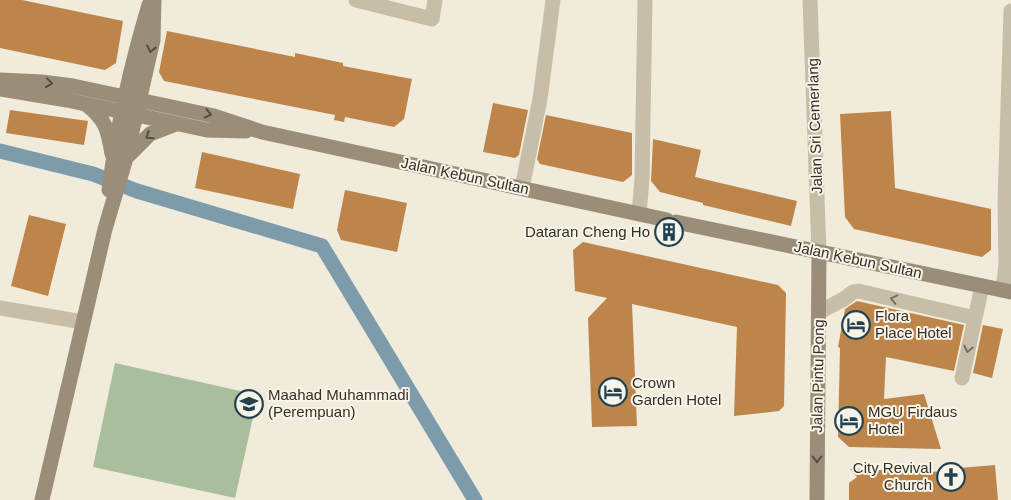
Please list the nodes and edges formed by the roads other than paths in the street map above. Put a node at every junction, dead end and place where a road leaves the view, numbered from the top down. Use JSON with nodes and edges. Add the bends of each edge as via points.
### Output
{"nodes":[{"id":1,"x":150,"y":0,"type":"edge"},
{"id":2,"x":154,"y":0,"type":"edge"},
{"id":3,"x":356,"y":0,"type":"edge"},
{"id":4,"x":435,"y":0,"type":"edge"},
{"id":5,"x":553,"y":0,"type":"edge"},
{"id":6,"x":645,"y":0,"type":"edge"},
{"id":7,"x":810,"y":0,"type":"edge"},
{"id":8,"x":1011,"y":11,"type":"edge"},
{"id":9,"x":0,"y":80,"type":"edge"},
{"id":10,"x":0,"y":88,"type":"edge"},
{"id":11,"x":133,"y":99,"type":"junction"},
{"id":12,"x":86,"y":104,"type":"junction"},
{"id":13,"x":130,"y":114,"type":"junction"},
{"id":14,"x":178,"y":124,"type":"junction"},
{"id":15,"x":262,"y":132,"type":"junction"},
{"id":16,"x":118,"y":164,"type":"junction"},
{"id":17,"x":522,"y":188,"type":"junction"},
{"id":18,"x":639,"y":214,"type":"junction"},
{"id":19,"x":819,"y":252,"type":"junction"},
{"id":20,"x":982,"y":286,"type":"junction"},
{"id":21,"x":1007,"y":291,"type":"edge"},
{"id":22,"x":0,"y":308,"type":"edge"},
{"id":23,"x":819,"y":312,"type":"junction"},
{"id":24,"x":975,"y":318,"type":"junction"},
{"id":25,"x":83,"y":322,"type":"junction"},
{"id":26,"x":962,"y":378,"type":"dead end"},
{"id":27,"x":42,"y":500,"type":"edge"},
{"id":28,"x":817,"y":500,"type":"edge"}],
"edges":[{"from":1,"to":11,"type":"main road","via":[[140,37]]},
{"from":2,"to":11,"type":"main road","one_way":true,"via":[[153,40]]},
{"from":3,"to":4,"type":"street","via":[[432,19]]},
{"from":5,"to":17,"type":"street","via":[[540,99]]},
{"from":6,"to":18,"type":"street"},
{"from":7,"to":19,"type":"street","name":"Jalan Sri Cemerlang"},
{"from":8,"to":21,"type":"street","via":[[1005,202]]},
{"from":9,"to":11,"type":"main road","name":"Jalan Kebun Sultan","one_way":true,"via":[[66,85]]},
{"from":10,"to":12,"type":"main road","name":"Jalan Kebun Sultan"},
{"from":11,"to":13,"type":"main road"},
{"from":11,"to":15,"type":"main road","name":"Jalan Kebun Sultan","one_way":true,"via":[[214,116]]},
{"from":12,"to":13,"type":"main road","name":"Jalan Kebun Sultan"},
{"from":12,"to":16,"type":"main road","via":[[106,125]]},
{"from":13,"to":14,"type":"main road","name":"Jalan Kebun Sultan"},
{"from":13,"to":16,"type":"main road"},
{"from":14,"to":15,"type":"main road","name":"Jalan Kebun Sultan","via":[[207,130]]},
{"from":14,"to":16,"type":"main road","one_way":true,"via":[[150,134]]},
{"from":15,"to":17,"type":"main road","name":"Jalan Kebun Sultan"},
{"from":16,"to":25,"type":"main road"},
{"from":17,"to":18,"type":"main road","name":"Jalan Kebun Sultan"},
{"from":18,"to":19,"type":"main road","name":"Jalan Kebun Sultan"},
{"from":19,"to":20,"type":"main road","name":"Jalan Kebun Sultan"},
{"from":19,"to":23,"type":"main road","name":"Jalan Pintu Pong"},
{"from":20,"to":21,"type":"main road","name":"Jalan Kebun Sultan"},
{"from":20,"to":24,"type":"street"},
{"from":22,"to":25,"type":"street"},
{"from":24,"to":23,"type":"street","one_way":true,"via":[[858,291]]},
{"from":23,"to":28,"type":"main road","name":"Jalan Pintu Pong","one_way":true},
{"from":24,"to":26,"type":"street","one_way":true},
{"from":25,"to":27,"type":"main road"}]}
